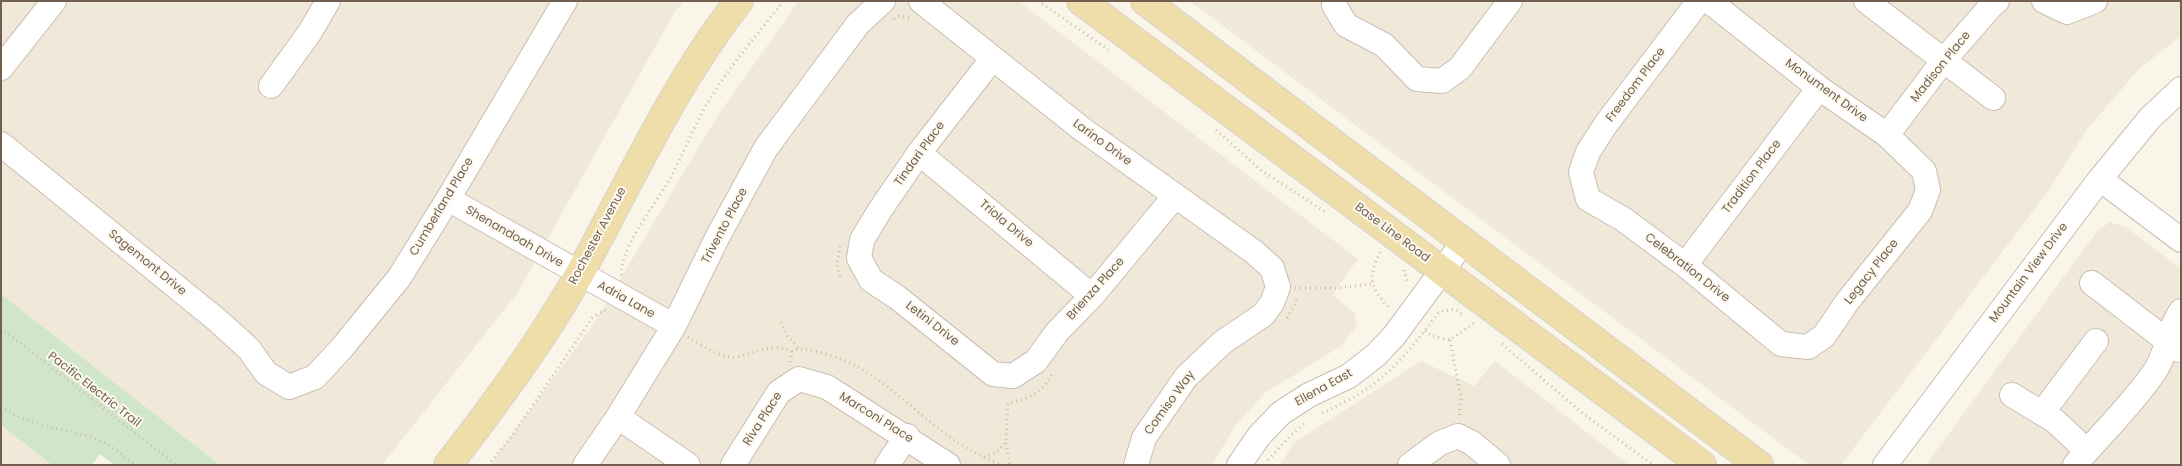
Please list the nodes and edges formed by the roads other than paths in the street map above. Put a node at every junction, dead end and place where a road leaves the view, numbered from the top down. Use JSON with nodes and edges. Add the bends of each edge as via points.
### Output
{"nodes":[{"id":1,"x":54,"y":1,"type":"edge"},
{"id":2,"x":328,"y":1,"type":"edge"},
{"id":3,"x":565,"y":1,"type":"edge"},
{"id":4,"x":739,"y":1,"type":"edge"},
{"id":5,"x":1081,"y":1,"type":"edge"},
{"id":6,"x":1145,"y":1,"type":"edge"},
{"id":7,"x":1510,"y":1,"type":"edge"},
{"id":8,"x":1699,"y":1,"type":"edge"},
{"id":9,"x":1709,"y":1,"type":"edge"},
{"id":10,"x":1866,"y":1,"type":"edge"},
{"id":11,"x":1997,"y":1,"type":"edge"},
{"id":12,"x":2044,"y":1,"type":"edge"},
{"id":13,"x":2095,"y":1,"type":"edge"},
{"id":14,"x":1334,"y":3,"type":"edge"},
{"id":15,"x":887,"y":11,"type":"edge"},
{"id":16,"x":918,"y":11,"type":"edge"},
{"id":17,"x":994,"y":58,"type":"junction"},
{"id":18,"x":1944,"y":60,"type":"junction"},
{"id":19,"x":1,"y":68,"type":"edge"},
{"id":20,"x":271,"y":86,"type":"dead end"},
{"id":21,"x":1819,"y":88,"type":"junction"},
{"id":22,"x":2181,"y":89,"type":"edge"},
{"id":23,"x":1993,"y":98,"type":"dead end"},
{"id":24,"x":1887,"y":135,"type":"junction"},
{"id":25,"x":1,"y":144,"type":"edge"},
{"id":26,"x":919,"y":153,"type":"junction"},
{"id":27,"x":1581,"y":172,"type":"joint"},
{"id":28,"x":2100,"y":179,"type":"junction"},
{"id":29,"x":1928,"y":190,"type":"joint"},
{"id":30,"x":1175,"y":196,"type":"junction"},
{"id":31,"x":448,"y":199,"type":"junction"},
{"id":32,"x":2181,"y":240,"type":"edge"},
{"id":33,"x":1464,"y":242,"type":"junction"},
{"id":34,"x":859,"y":258,"type":"joint"},
{"id":35,"x":1686,"y":265,"type":"junction"},
{"id":36,"x":1442,"y":270,"type":"junction"},
{"id":37,"x":579,"y":274,"type":"junction"},
{"id":38,"x":2092,"y":283,"type":"dead end"},
{"id":39,"x":1278,"y":287,"type":"joint"},
{"id":40,"x":1092,"y":296,"type":"junction"},
{"id":41,"x":2181,"y":311,"type":"edge"},
{"id":42,"x":682,"y":333,"type":"junction"},
{"id":43,"x":2096,"y":341,"type":"dead end"},
{"id":44,"x":2174,"y":346,"type":"edge"},
{"id":45,"x":1808,"y":347,"type":"joint"},
{"id":46,"x":791,"y":372,"type":"joint"},
{"id":47,"x":1013,"y":376,"type":"joint"},
{"id":48,"x":289,"y":387,"type":"joint"},
{"id":49,"x":2012,"y":395,"type":"dead end"},
{"id":50,"x":2042,"y":413,"type":"junction"},
{"id":51,"x":618,"y":418,"type":"junction"},
{"id":52,"x":907,"y":436,"type":"junction"},
{"id":53,"x":2081,"y":458,"type":"edge"},
{"id":54,"x":448,"y":465,"type":"edge"},
{"id":55,"x":585,"y":465,"type":"edge"},
{"id":56,"x":688,"y":465,"type":"edge"},
{"id":57,"x":733,"y":465,"type":"edge"},
{"id":58,"x":887,"y":465,"type":"edge"},
{"id":59,"x":948,"y":465,"type":"edge"},
{"id":60,"x":1136,"y":465,"type":"edge"},
{"id":61,"x":1239,"y":465,"type":"edge"},
{"id":62,"x":1410,"y":465,"type":"edge"},
{"id":63,"x":1498,"y":465,"type":"edge"},
{"id":64,"x":1702,"y":465,"type":"edge"},
{"id":65,"x":1759,"y":465,"type":"edge"},
{"id":66,"x":1884,"y":465,"type":"edge"}],
"edges":[{"from":1,"to":19,"type":"street"},
{"from":2,"to":20,"type":"street"},
{"from":3,"to":31,"type":"street","name":"Cumberland Place"},
{"from":4,"to":37,"type":"main road","name":"Rochester Avenue","via":[[661,120]]},
{"from":5,"to":36,"type":"main road","name":"Base Line Road"},
{"from":6,"to":33,"type":"main road"},
{"from":7,"to":14,"type":"street","via":[[1460,68],[1442,81],[1417,79],[1384,45],[1346,25]]},
{"from":8,"to":27,"type":"street","name":"Freedom Place","via":[[1606,124],[1588,152]]},
{"from":9,"to":21,"type":"street","name":"Monument Drive"},
{"from":10,"to":18,"type":"street"},
{"from":11,"to":18,"type":"street","name":"Madison Place"},
{"from":12,"to":13,"type":"street","via":[[2067,12]]},
{"from":15,"to":42,"type":"street","name":"Trivento Place","via":[[858,24],[766,148],[718,236]]},
{"from":16,"to":17,"type":"street","name":"Larino Drive"},
{"from":17,"to":26,"type":"street","name":"Tindari Place"},
{"from":17,"to":30,"type":"street","name":"Larino Drive","via":[[1082,129]]},
{"from":18,"to":23,"type":"street"},
{"from":18,"to":24,"type":"street","name":"Madison Place"},
{"from":21,"to":24,"type":"street","name":"Monument Drive"},
{"from":21,"to":35,"type":"street","name":"Tradition Place"},
{"from":22,"to":28,"type":"street","name":"Mountain View Drive","via":[[2150,118]]},
{"from":24,"to":29,"type":"street","name":"Monument Drive","via":[[1924,171]]},
{"from":25,"to":48,"type":"street","name":"Sagemont Drive","via":[[217,320],[249,349],[266,373]]},
{"from":26,"to":34,"type":"street","name":"Tindari Place","via":[[862,240]]},
{"from":26,"to":40,"type":"street","name":"Triola Drive"},
{"from":27,"to":35,"type":"street","name":"Celebration Drive","via":[[1588,199],[1623,219]]},
{"from":28,"to":32,"type":"street"},
{"from":28,"to":66,"type":"street","name":"Mountain View Drive"},
{"from":29,"to":45,"type":"street","name":"Legacy Place","via":[[1920,211],[1824,336]]},
{"from":30,"to":39,"type":"street","name":"Larino Drive","via":[[1254,252],[1272,268]]},
{"from":30,"to":40,"type":"street","name":"Brienza Place"},
{"from":31,"to":37,"type":"street","name":"Shenandoah Drive"},
{"from":31,"to":48,"type":"street","name":"Cumberland Place","via":[[399,278],[341,350],[315,377]]},
{"from":33,"to":36,"type":"street","name":"Ellena East"},
{"from":33,"to":65,"type":"main road"},
{"from":34,"to":47,"type":"street","name":"Letini Drive","via":[[871,280],[993,374]]},
{"from":35,"to":45,"type":"street","name":"Celebration Drive","via":[[1780,344]]},
{"from":36,"to":61,"type":"street","name":"Ellena East","via":[[1394,336],[1376,355],[1349,376],[1281,413],[1259,436]]},
{"from":36,"to":64,"type":"main road","name":"Base Line Road"},
{"from":37,"to":42,"type":"street","name":"Adria Lane"},
{"from":37,"to":54,"type":"main road","name":"Rochester Avenue","via":[[547,330]]},
{"from":38,"to":44,"type":"street"},
{"from":39,"to":60,"type":"street","name":"Comiso Way","via":[[1272,303],[1262,315],[1223,342],[1186,377],[1144,438]]},
{"from":40,"to":47,"type":"street","name":"Brienza Place","via":[[1057,332],[1036,361]]},
{"from":41,"to":44,"type":"street","via":[[2175,319]]},
{"from":42,"to":51,"type":"street","name":"Trivento Place"},
{"from":43,"to":50,"type":"street"},
{"from":44,"to":53,"type":"street","via":[[2122,414]]},
{"from":46,"to":52,"type":"street","name":"Marconi Place","via":[[827,387]]},
{"from":46,"to":57,"type":"street","name":"Riva Place"},
{"from":49,"to":50,"type":"street"},
{"from":50,"to":53,"type":"street","via":[[2069,433]]},
{"from":51,"to":55,"type":"street","name":"Trivento Place"},
{"from":51,"to":56,"type":"street"},
{"from":52,"to":58,"type":"street"},
{"from":52,"to":59,"type":"street","name":"Marconi Place"},
{"from":62,"to":63,"type":"street","via":[[1440,443],[1458,436],[1472,443]]}]}
